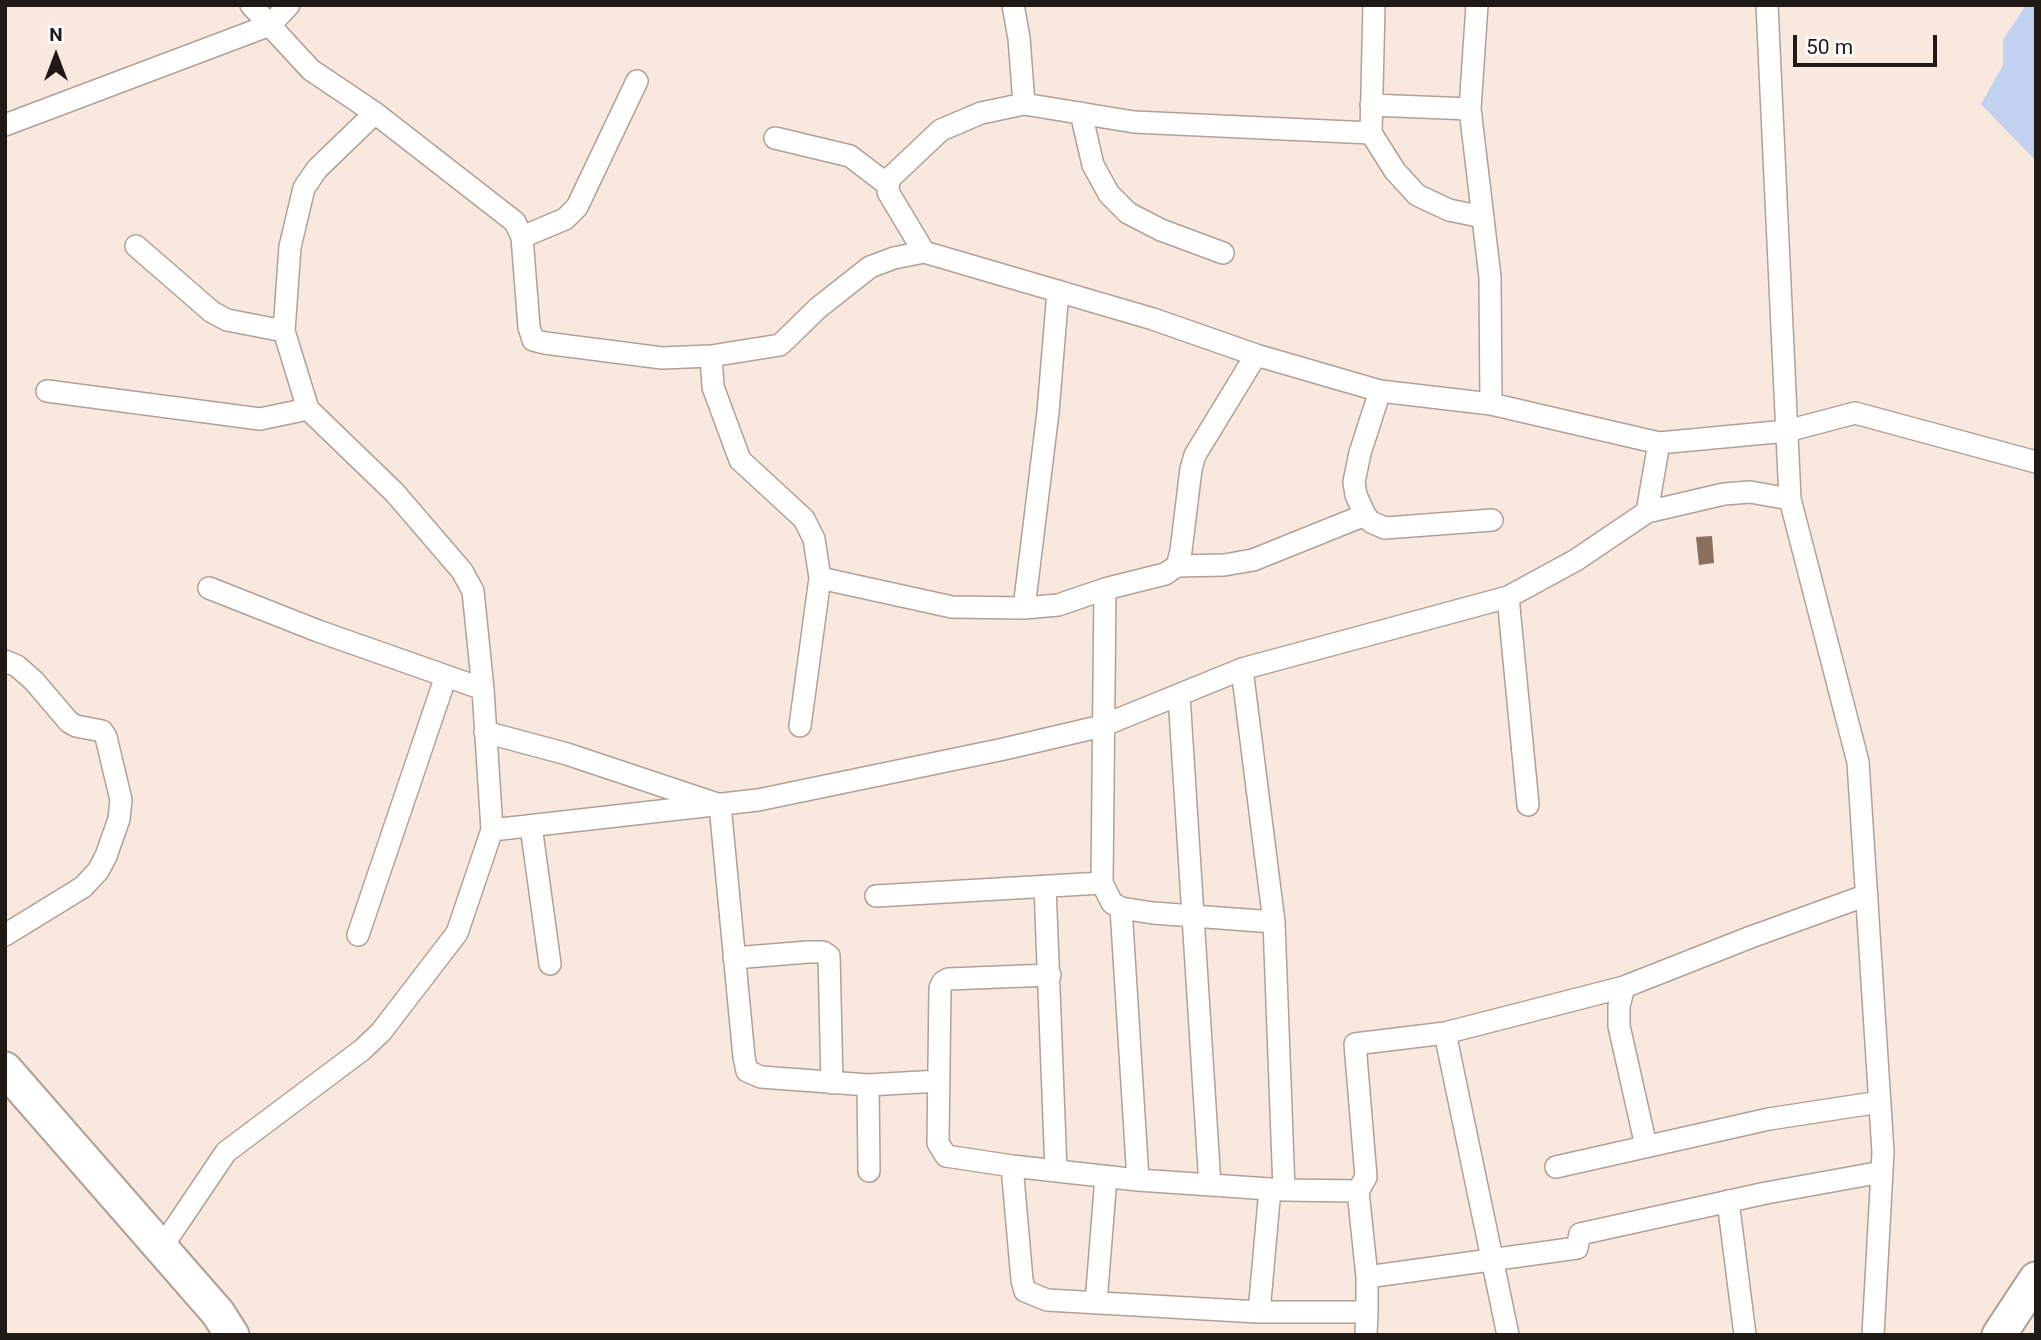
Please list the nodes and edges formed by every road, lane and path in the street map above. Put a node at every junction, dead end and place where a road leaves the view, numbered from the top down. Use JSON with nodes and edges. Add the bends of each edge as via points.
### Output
{"nodes":[{"id":1,"x":251,"y":5,"type":"edge"},
{"id":2,"x":289,"y":5,"type":"edge"},
{"id":3,"x":1013,"y":5,"type":"edge"},
{"id":4,"x":1374,"y":5,"type":"edge"},
{"id":5,"x":1477,"y":5,"type":"edge"},
{"id":6,"x":1767,"y":5,"type":"edge"},
{"id":7,"x":270,"y":24,"type":"junction"},
{"id":8,"x":637,"y":81,"type":"dead end"},
{"id":9,"x":1024,"y":104,"type":"junction"},
{"id":10,"x":1371,"y":106,"type":"junction"},
{"id":11,"x":1470,"y":109,"type":"junction"},
{"id":12,"x":375,"y":113,"type":"junction"},
{"id":13,"x":1081,"y":113,"type":"junction"},
{"id":14,"x":5,"y":125,"type":"edge"},
{"id":15,"x":1371,"y":132,"type":"junction"},
{"id":16,"x":775,"y":138,"type":"dead end"},
{"id":17,"x":888,"y":185,"type":"junction"},
{"id":18,"x":1483,"y":217,"type":"junction"},
{"id":19,"x":522,"y":237,"type":"junction"},
{"id":20,"x":136,"y":246,"type":"dead end"},
{"id":21,"x":924,"y":252,"type":"junction"},
{"id":22,"x":1223,"y":253,"type":"dead end"},
{"id":23,"x":1058,"y":291,"type":"junction"},
{"id":24,"x":284,"y":331,"type":"junction"},
{"id":25,"x":1256,"y":355,"type":"junction"},
{"id":26,"x":711,"y":356,"type":"junction"},
{"id":27,"x":47,"y":391,"type":"dead end"},
{"id":28,"x":1380,"y":391,"type":"junction"},
{"id":29,"x":1491,"y":404,"type":"junction"},
{"id":30,"x":308,"y":409,"type":"junction"},
{"id":31,"x":1787,"y":431,"type":"junction"},
{"id":32,"x":1658,"y":443,"type":"junction"},
{"id":33,"x":2036,"y":462,"type":"edge"},
{"id":34,"x":1790,"y":499,"type":"junction"},
{"id":35,"x":1647,"y":512,"type":"junction"},
{"id":36,"x":1365,"y":515,"type":"junction"},
{"id":37,"x":1492,"y":520,"type":"dead end"},
{"id":38,"x":1177,"y":566,"type":"junction"},
{"id":39,"x":820,"y":578,"type":"junction"},
{"id":40,"x":209,"y":588,"type":"dead end"},
{"id":41,"x":1105,"y":589,"type":"junction"},
{"id":42,"x":1508,"y":597,"type":"junction"},
{"id":43,"x":1024,"y":608,"type":"junction"},
{"id":44,"x":5,"y":661,"type":"edge"},
{"id":45,"x":1242,"y":669,"type":"junction"},
{"id":46,"x":446,"y":676,"type":"junction"},
{"id":47,"x":483,"y":689,"type":"junction"},
{"id":48,"x":1180,"y":695,"type":"junction"},
{"id":49,"x":800,"y":726,"type":"dead end"},
{"id":50,"x":1102,"y":726,"type":"junction"},
{"id":51,"x":485,"y":732,"type":"junction"},
{"id":52,"x":719,"y":805,"type":"junction"},
{"id":53,"x":1528,"y":806,"type":"dead end"},
{"id":54,"x":531,"y":825,"type":"junction"},
{"id":55,"x":492,"y":830,"type":"junction"},
{"id":56,"x":1102,"y":883,"type":"junction"},
{"id":57,"x":1045,"y":886,"type":"junction"},
{"id":58,"x":1867,"y":895,"type":"junction"},
{"id":59,"x":876,"y":896,"type":"dead end"},
{"id":60,"x":1121,"y":908,"type":"junction"},
{"id":61,"x":1195,"y":916,"type":"junction"},
{"id":62,"x":1275,"y":922,"type":"junction"},
{"id":63,"x":5,"y":934,"type":"edge"},
{"id":64,"x":358,"y":935,"type":"dead end"},
{"id":65,"x":734,"y":958,"type":"junction"},
{"id":66,"x":550,"y":964,"type":"dead end"},
{"id":67,"x":1050,"y":975,"type":"junction"},
{"id":68,"x":1625,"y":987,"type":"junction"},
{"id":69,"x":1445,"y":1033,"type":"junction"},
{"id":70,"x":5,"y":1069,"type":"edge"},
{"id":71,"x":939,"y":1081,"type":"junction"},
{"id":72,"x":832,"y":1083,"type":"junction"},
{"id":73,"x":868,"y":1085,"type":"junction"},
{"id":74,"x":1880,"y":1102,"type":"junction"},
{"id":75,"x":1647,"y":1146,"type":"junction"},
{"id":76,"x":1012,"y":1166,"type":"junction"},
{"id":77,"x":1556,"y":1167,"type":"dead end"},
{"id":78,"x":869,"y":1171,"type":"dead end"},
{"id":79,"x":1056,"y":1171,"type":"junction"},
{"id":80,"x":1882,"y":1172,"type":"junction"},
{"id":81,"x":1106,"y":1177,"type":"junction"},
{"id":82,"x":1138,"y":1180,"type":"junction"},
{"id":83,"x":1210,"y":1185,"type":"junction"},
{"id":84,"x":1277,"y":1189,"type":"junction"},
{"id":85,"x":1358,"y":1191,"type":"junction"},
{"id":86,"x":1728,"y":1201,"type":"junction"},
{"id":87,"x":162,"y":1247,"type":"junction"},
{"id":88,"x":1491,"y":1259,"type":"junction"},
{"id":89,"x":1367,"y":1276,"type":"junction"},
{"id":90,"x":2036,"y":1279,"type":"edge"},
{"id":91,"x":1096,"y":1303,"type":"junction"},
{"id":92,"x":1259,"y":1312,"type":"junction"},
{"id":93,"x":1367,"y":1312,"type":"junction"},
{"id":94,"x":232,"y":1335,"type":"edge"},
{"id":95,"x":1366,"y":1335,"type":"edge"},
{"id":96,"x":1508,"y":1335,"type":"edge"},
{"id":97,"x":1745,"y":1335,"type":"edge"},
{"id":98,"x":1873,"y":1335,"type":"edge"},
{"id":99,"x":1999,"y":1335,"type":"edge"}],
"edges":[{"from":1,"to":7,"type":"street"},
{"from":2,"to":7,"type":"street"},
{"from":3,"to":9,"type":"street"},
{"from":4,"to":10,"type":"street"},
{"from":5,"to":11,"type":"street"},
{"from":6,"to":31,"type":"street"},
{"from":7,"to":12,"type":"street","via":[[311,70]]},
{"from":7,"to":14,"type":"street"},
{"from":8,"to":19,"type":"street","via":[[577,207],[565,219]]},
{"from":9,"to":13,"type":"street"},
{"from":9,"to":17,"type":"street","via":[[981,113],[941,130]]},
{"from":10,"to":11,"type":"street"},
{"from":10,"to":15,"type":"street"},
{"from":11,"to":18,"type":"street"},
{"from":12,"to":19,"type":"street","via":[[515,222]]},
{"from":12,"to":24,"type":"street","via":[[317,169],[304,188],[290,247]]},
{"from":13,"to":15,"type":"street","via":[[1134,122]]},
{"from":13,"to":22,"type":"street","via":[[1093,165],[1128,213]]},
{"from":15,"to":18,"type":"street","via":[[1395,171],[1417,195],[1449,210]]},
{"from":16,"to":17,"type":"street","via":[[850,156]]},
{"from":17,"to":21,"type":"street"},
{"from":18,"to":29,"type":"street","via":[[1490,277]]},
{"from":19,"to":26,"type":"street","via":[[533,340],[662,358]]},
{"from":20,"to":24,"type":"street","via":[[212,313]]},
{"from":21,"to":23,"type":"street"},
{"from":21,"to":26,"type":"street","via":[[870,267],[780,345]]},
{"from":23,"to":25,"type":"street"},
{"from":23,"to":43,"type":"street"},
{"from":24,"to":30,"type":"street"},
{"from":25,"to":28,"type":"street"},
{"from":25,"to":38,"type":"street","via":[[1195,454]]},
{"from":26,"to":39,"type":"street","via":[[713,387],[740,460],[804,519],[814,539]]},
{"from":27,"to":30,"type":"street","via":[[260,419]]},
{"from":28,"to":29,"type":"street"},
{"from":28,"to":36,"type":"street","via":[[1354,482]]},
{"from":29,"to":32,"type":"street"},
{"from":30,"to":47,"type":"street","via":[[395,493],[462,571],[473,592]]},
{"from":31,"to":32,"type":"street"},
{"from":31,"to":33,"type":"street","via":[[1855,413]]},
{"from":31,"to":34,"type":"street"},
{"from":32,"to":35,"type":"street"},
{"from":34,"to":35,"type":"street","via":[[1750,492],[1724,494]]},
{"from":34,"to":58,"type":"street","via":[[1858,762]]},
{"from":35,"to":42,"type":"street","via":[[1576,560]]},
{"from":36,"to":37,"type":"street","via":[[1385,528]]},
{"from":36,"to":38,"type":"street","via":[[1253,560]]},
{"from":38,"to":41,"type":"street","via":[[1165,574]]},
{"from":39,"to":43,"type":"street","via":[[952,607]]},
{"from":39,"to":49,"type":"street"},
{"from":40,"to":46,"type":"street"},
{"from":41,"to":43,"type":"street","via":[[1058,606]]},
{"from":41,"to":50,"type":"street"},
{"from":42,"to":45,"type":"street"},
{"from":42,"to":53,"type":"street"},
{"from":44,"to":63,"type":"street","via":[[34,681],[69,722],[102,731],[121,800],[119,819],[98,871],[83,887]]},
{"from":45,"to":48,"type":"street"},
{"from":45,"to":62,"type":"street"},
{"from":46,"to":47,"type":"street"},
{"from":46,"to":64,"type":"street"},
{"from":47,"to":51,"type":"street"},
{"from":48,"to":50,"type":"street"},
{"from":48,"to":61,"type":"street"},
{"from":50,"to":52,"type":"street"},
{"from":50,"to":56,"type":"street"},
{"from":51,"to":52,"type":"street","via":[[568,754]]},
{"from":51,"to":55,"type":"street"},
{"from":52,"to":54,"type":"street"},
{"from":52,"to":65,"type":"street"},
{"from":54,"to":55,"type":"street"},
{"from":54,"to":66,"type":"street"},
{"from":55,"to":87,"type":"street","via":[[457,933],[381,1032],[226,1152]]},
{"from":56,"to":57,"type":"street"},
{"from":56,"to":60,"type":"street","via":[[1112,903]]},
{"from":57,"to":59,"type":"street"},
{"from":57,"to":67,"type":"street"},
{"from":58,"to":68,"type":"street"},
{"from":58,"to":74,"type":"street"},
{"from":60,"to":61,"type":"street"},
{"from":60,"to":82,"type":"street"},
{"from":61,"to":62,"type":"street"},
{"from":61,"to":83,"type":"street"},
{"from":62,"to":84,"type":"street"},
{"from":65,"to":72,"type":"street","via":[[747,1071],[761,1077]]},
{"from":65,"to":72,"type":"street","via":[[808,952],[829,956]]},
{"from":67,"to":71,"type":"street","via":[[943,982]]},
{"from":67,"to":79,"type":"street"},
{"from":68,"to":69,"type":"street"},
{"from":68,"to":75,"type":"street","via":[[1619,1026]]},
{"from":69,"to":85,"type":"street","via":[[1355,1044],[1366,1177]]},
{"from":69,"to":88,"type":"street"},
{"from":70,"to":87,"type":"main road"},
{"from":71,"to":73,"type":"street"},
{"from":71,"to":76,"type":"street","via":[[938,1143],[946,1156]]},
{"from":72,"to":73,"type":"street"},
{"from":73,"to":78,"type":"street"},
{"from":74,"to":75,"type":"street","via":[[1769,1119]]},
{"from":74,"to":80,"type":"street"},
{"from":75,"to":77,"type":"street"},
{"from":76,"to":79,"type":"street"},
{"from":76,"to":91,"type":"street","via":[[1025,1292],[1047,1300]]},
{"from":79,"to":81,"type":"street"},
{"from":80,"to":86,"type":"street"},
{"from":80,"to":98,"type":"street"},
{"from":81,"to":82,"type":"street"},
{"from":81,"to":91,"type":"street"},
{"from":82,"to":83,"type":"street"},
{"from":83,"to":84,"type":"street"},
{"from":84,"to":85,"type":"street"},
{"from":84,"to":92,"type":"street"},
{"from":85,"to":89,"type":"street"},
{"from":86,"to":88,"type":"street","via":[[1580,1234],[1577,1248]]},
{"from":86,"to":97,"type":"street"},
{"from":87,"to":94,"type":"main road"},
{"from":88,"to":89,"type":"street"},
{"from":88,"to":96,"type":"street"},
{"from":89,"to":93,"type":"street"},
{"from":90,"to":99,"type":"main road"},
{"from":91,"to":92,"type":"street"},
{"from":92,"to":93,"type":"street"},
{"from":93,"to":95,"type":"street"}]}
